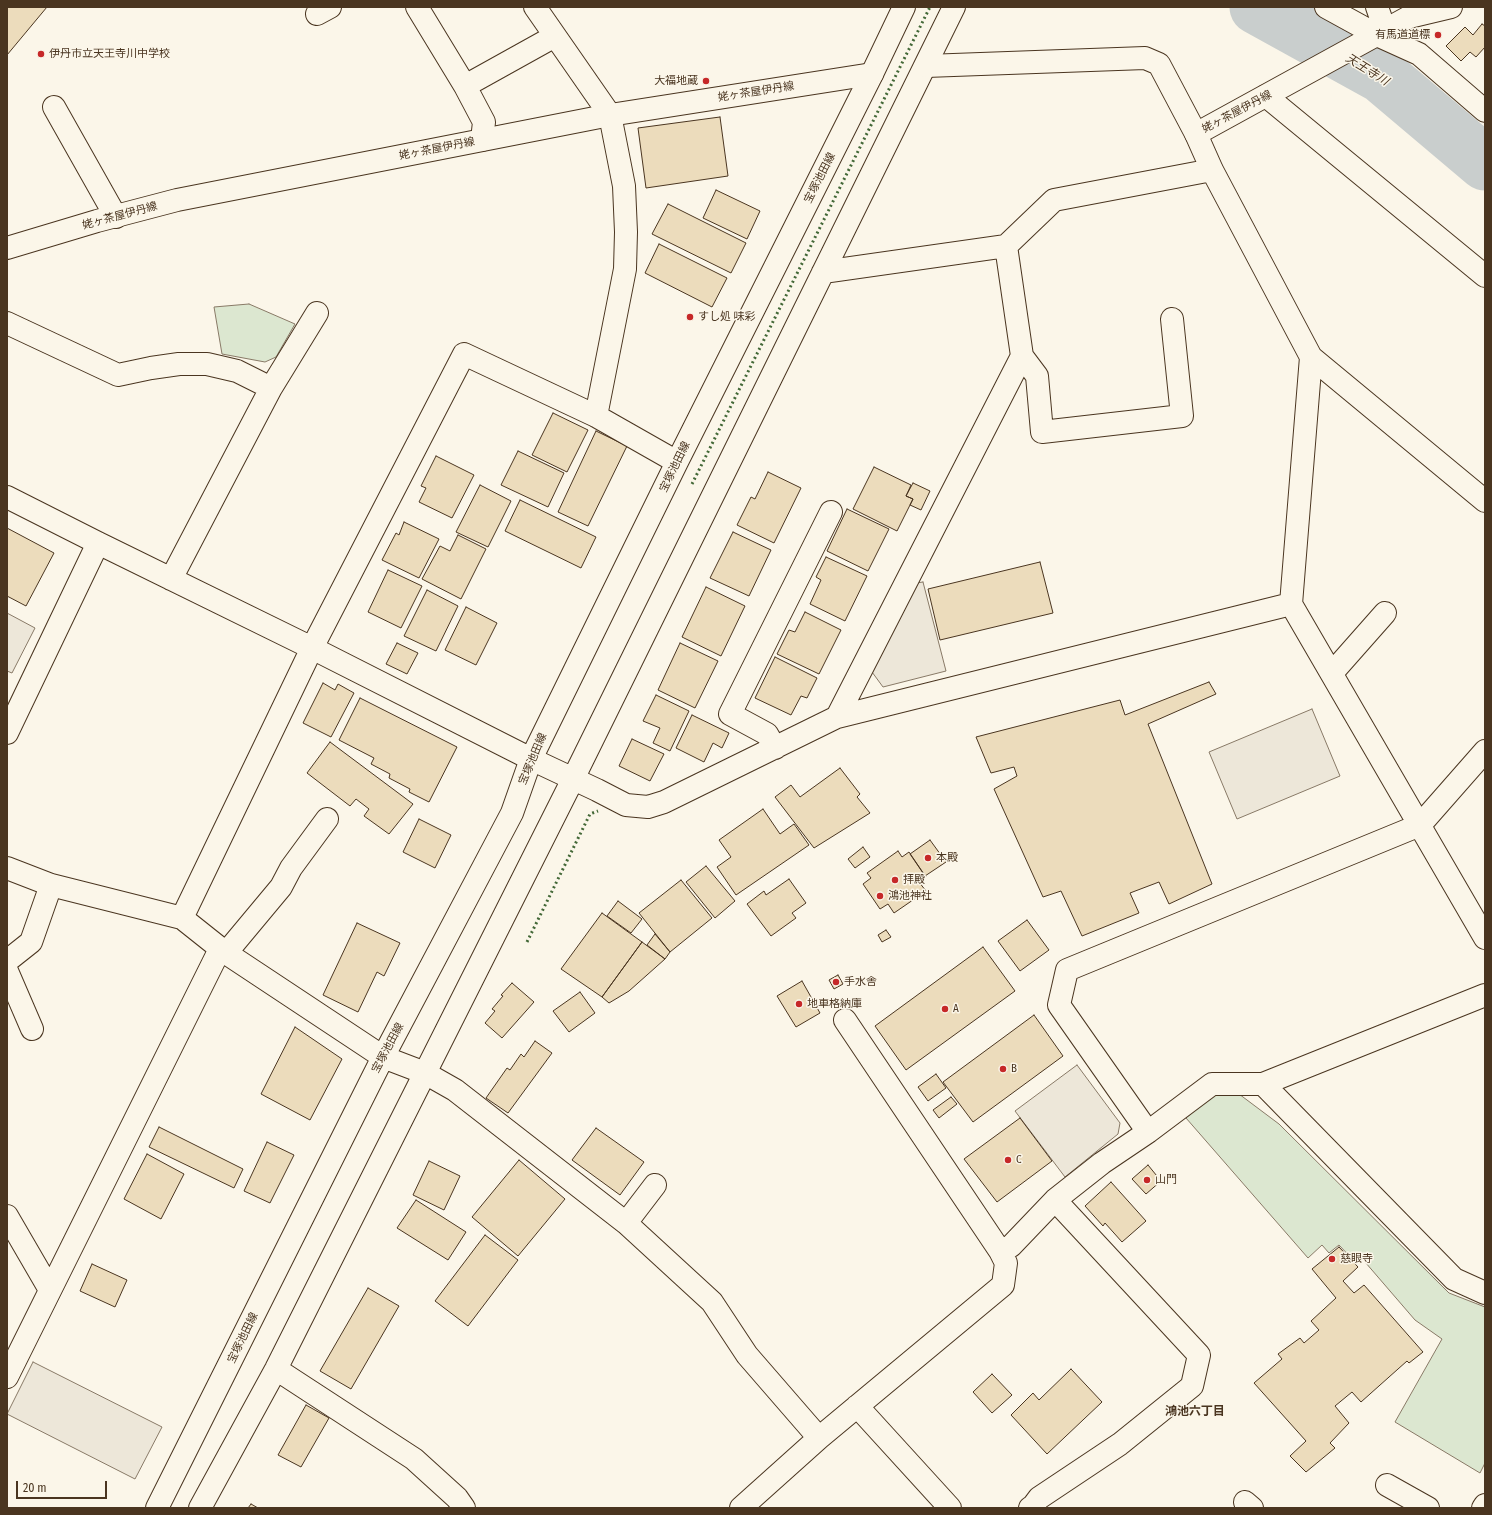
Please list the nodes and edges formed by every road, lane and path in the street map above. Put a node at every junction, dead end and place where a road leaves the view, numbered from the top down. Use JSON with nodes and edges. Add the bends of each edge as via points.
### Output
{"nodes":[{"id":1,"x":417,"y":7,"type":"edge"},
{"id":2,"x":536,"y":7,"type":"edge"},
{"id":3,"x":904,"y":7,"type":"edge"},
{"id":4,"x":954,"y":7,"type":"edge"},
{"id":5,"x":1326,"y":7,"type":"edge"},
{"id":6,"x":1377,"y":7,"type":"edge"},
{"id":7,"x":1451,"y":7,"type":"edge"},
{"id":8,"x":555,"y":36,"type":"junction"},
{"id":9,"x":1375,"y":36,"type":"junction"},
{"id":10,"x":926,"y":66,"type":"junction"},
{"id":11,"x":872,"y":74,"type":"junction"},
{"id":12,"x":465,"y":86,"type":"junction"},
{"id":13,"x":1266,"y":96,"type":"junction"},
{"id":14,"x":54,"y":107,"type":"dead end"},
{"id":15,"x":1485,"y":111,"type":"edge"},
{"id":16,"x":610,"y":115,"type":"junction"},
{"id":17,"x":1196,"y":134,"type":"junction"},
{"id":18,"x":482,"y":140,"type":"junction"},
{"id":19,"x":1212,"y":170,"type":"junction"},
{"id":20,"x":116,"y":217,"type":"junction"},
{"id":21,"x":1006,"y":246,"type":"junction"},
{"id":22,"x":7,"y":248,"type":"edge"},
{"id":23,"x":823,"y":272,"type":"junction"},
{"id":24,"x":1485,"y":276,"type":"edge"},
{"id":25,"x":317,"y":313,"type":"dead end"},
{"id":26,"x":1172,"y":319,"type":"dead end"},
{"id":27,"x":7,"y":323,"type":"edge"},
{"id":28,"x":1022,"y":356,"type":"junction"},
{"id":29,"x":1311,"y":357,"type":"junction"},
{"id":30,"x":271,"y":388,"type":"junction"},
{"id":31,"x":596,"y":416,"type":"junction"},
{"id":32,"x":677,"y":462,"type":"junction"},
{"id":33,"x":7,"y":497,"type":"edge"},
{"id":34,"x":1485,"y":501,"type":"edge"},
{"id":35,"x":831,"y":512,"type":"dead end"},
{"id":36,"x":98,"y":543,"type":"junction"},
{"id":37,"x":171,"y":579,"type":"junction"},
{"id":38,"x":1291,"y":604,"type":"junction"},
{"id":39,"x":1385,"y":613,"type":"dead end"},
{"id":40,"x":312,"y":648,"type":"junction"},
{"id":41,"x":1332,"y":674,"type":"junction"},
{"id":42,"x":15,"y":694,"type":"edge"},
{"id":43,"x":837,"y":717,"type":"junction"},
{"id":44,"x":7,"y":733,"type":"edge"},
{"id":45,"x":775,"y":748,"type":"junction"},
{"id":46,"x":1485,"y":750,"type":"edge"},
{"id":47,"x":531,"y":759,"type":"junction"},
{"id":48,"x":572,"y":779,"type":"junction"},
{"id":49,"x":327,"y":819,"type":"dead end"},
{"id":50,"x":1420,"y":825,"type":"junction"},
{"id":51,"x":7,"y":868,"type":"edge"},
{"id":52,"x":51,"y":885,"type":"junction"},
{"id":53,"x":182,"y":918,"type":"junction"},
{"id":54,"x":1485,"y":938,"type":"edge"},
{"id":55,"x":223,"y":951,"type":"junction"},
{"id":56,"x":7,"y":961,"type":"edge"},
{"id":57,"x":7,"y":972,"type":"edge"},
{"id":58,"x":1485,"y":995,"type":"edge"},
{"id":59,"x":845,"y":1020,"type":"dead end"},
{"id":60,"x":32,"y":1029,"type":"dead end"},
{"id":61,"x":383,"y":1057,"type":"junction"},
{"id":62,"x":424,"y":1073,"type":"junction"},
{"id":63,"x":1263,"y":1084,"type":"junction"},
{"id":64,"x":1148,"y":1132,"type":"junction"},
{"id":65,"x":655,"y":1185,"type":"dead end"},
{"id":66,"x":1055,"y":1200,"type":"junction"},
{"id":67,"x":7,"y":1216,"type":"edge"},
{"id":68,"x":626,"y":1223,"type":"junction"},
{"id":69,"x":1000,"y":1251,"type":"junction"},
{"id":70,"x":50,"y":1290,"type":"junction"},
{"id":71,"x":1485,"y":1293,"type":"edge"},
{"id":72,"x":276,"y":1369,"type":"junction"},
{"id":73,"x":7,"y":1377,"type":"edge"},
{"id":74,"x":857,"y":1406,"type":"junction"},
{"id":75,"x":819,"y":1438,"type":"junction"},
{"id":76,"x":1387,"y":1485,"type":"dead end"},
{"id":77,"x":1485,"y":1504,"type":"edge"},
{"id":78,"x":157,"y":1508,"type":"edge"},
{"id":79,"x":200,"y":1508,"type":"edge"},
{"id":80,"x":464,"y":1508,"type":"edge"},
{"id":81,"x":741,"y":1508,"type":"edge"},
{"id":82,"x":950,"y":1508,"type":"edge"},
{"id":83,"x":1030,"y":1508,"type":"edge"},
{"id":84,"x":1428,"y":1508,"type":"edge"},
{"id":85,"x":1483,"y":1508,"type":"edge"}],
"edges":[{"from":1,"to":12,"type":"street"},
{"from":2,"to":8,"type":"street"},
{"from":3,"to":11,"type":"street","name":"宝塚池田線"},
{"from":4,"to":10,"type":"street"},
{"from":5,"to":9,"type":"street"},
{"from":6,"to":9,"type":"street"},
{"from":7,"to":9,"type":"street","name":"姥ヶ茶屋伊丹線","via":[[1410,17]]},
{"from":8,"to":12,"type":"street"},
{"from":8,"to":16,"type":"street"},
{"from":9,"to":13,"type":"street","name":"姥ヶ茶屋伊丹線"},
{"from":9,"to":15,"type":"street","via":[[1419,54]]},
{"from":10,"to":17,"type":"street","name":"姥ヶ茶屋伊丹線","via":[[1145,58],[1159,64]]},
{"from":10,"to":23,"type":"street"},
{"from":11,"to":16,"type":"street","name":"姥ヶ茶屋伊丹線"},
{"from":11,"to":32,"type":"street","name":"宝塚池田線"},
{"from":12,"to":18,"type":"street","via":[[484,122]]},
{"from":13,"to":17,"type":"street","name":"姥ヶ茶屋伊丹線"},
{"from":13,"to":24,"type":"street"},
{"from":14,"to":20,"type":"street","via":[[77,130]]},
{"from":16,"to":18,"type":"street","name":"姥ヶ茶屋伊丹線"},
{"from":16,"to":31,"type":"street","via":[[624,186],[625,269]]},
{"from":17,"to":19,"type":"street"},
{"from":18,"to":20,"type":"street","name":"姥ヶ茶屋伊丹線","via":[[177,200]]},
{"from":19,"to":21,"type":"street","via":[[1054,200]]},
{"from":19,"to":29,"type":"street"},
{"from":20,"to":22,"type":"street","name":"姥ヶ茶屋伊丹線"},
{"from":21,"to":23,"type":"street"},
{"from":21,"to":28,"type":"street"},
{"from":23,"to":48,"type":"street"},
{"from":25,"to":30,"type":"street"},
{"from":26,"to":28,"type":"street","via":[[1182,416],[1042,432],[1037,376]]},
{"from":27,"to":30,"type":"street","via":[[118,375],[179,364],[207,364],[237,371]]},
{"from":28,"to":43,"type":"street"},
{"from":29,"to":34,"type":"street"},
{"from":29,"to":38,"type":"street"},
{"from":30,"to":37,"type":"street"},
{"from":31,"to":32,"type":"street"},
{"from":31,"to":40,"type":"street","via":[[464,354]]},
{"from":32,"to":47,"type":"street","name":"宝塚池田線"},
{"from":33,"to":36,"type":"street"},
{"from":35,"to":45,"type":"street","via":[[730,714],[767,734]]},
{"from":36,"to":37,"type":"street"},
{"from":36,"to":42,"type":"street"},
{"from":37,"to":40,"type":"street"},
{"from":38,"to":41,"type":"street"},
{"from":38,"to":43,"type":"street"},
{"from":39,"to":41,"type":"street"},
{"from":40,"to":47,"type":"street"},
{"from":40,"to":53,"type":"street"},
{"from":41,"to":50,"type":"street"},
{"from":42,"to":44,"type":"street"},
{"from":43,"to":45,"type":"street"},
{"from":45,"to":48,"type":"street","via":[[664,802],[648,807],[626,805]]},
{"from":46,"to":50,"type":"street"},
{"from":47,"to":48,"type":"street"},
{"from":47,"to":61,"type":"street","name":"宝塚池田線","via":[[512,813]]},
{"from":48,"to":62,"type":"street"},
{"from":49,"to":55,"type":"street","via":[[291,868],[281,887]]},
{"from":50,"to":54,"type":"street"},
{"from":50,"to":64,"type":"street","via":[[1067,970],[1060,1005]]},
{"from":51,"to":52,"type":"street"},
{"from":52,"to":53,"type":"street"},
{"from":52,"to":56,"type":"street","via":[[31,942]]},
{"from":53,"to":55,"type":"street"},
{"from":55,"to":61,"type":"street"},
{"from":55,"to":70,"type":"street"},
{"from":57,"to":60,"type":"street"},
{"from":58,"to":63,"type":"street"},
{"from":59,"to":69,"type":"street"},
{"from":61,"to":62,"type":"street"},
{"from":61,"to":78,"type":"street","name":"宝塚池田線"},
{"from":62,"to":68,"type":"street","via":[[455,1090]]},
{"from":62,"to":72,"type":"street"},
{"from":63,"to":64,"type":"street","via":[[1212,1084]]},
{"from":63,"to":71,"type":"street","via":[[1454,1279]]},
{"from":64,"to":66,"type":"street","via":[[1102,1163]]},
{"from":65,"to":68,"type":"street"},
{"from":66,"to":69,"type":"street","via":[[1011,1246]]},
{"from":66,"to":83,"type":"street","via":[[1200,1355],[1192,1386],[1120,1444],[1039,1498]]},
{"from":67,"to":70,"type":"street"},
{"from":68,"to":75,"type":"street","via":[[712,1302],[747,1355]]},
{"from":69,"to":74,"type":"street","via":[[1006,1263],[1003,1285]]},
{"from":70,"to":73,"type":"street"},
{"from":72,"to":79,"type":"street"},
{"from":72,"to":80,"type":"street","via":[[414,1459],[457,1498]]},
{"from":74,"to":75,"type":"street"},
{"from":74,"to":82,"type":"street"},
{"from":75,"to":81,"type":"street"},
{"from":76,"to":84,"type":"street"},
{"from":77,"to":85,"type":"street"}]}
